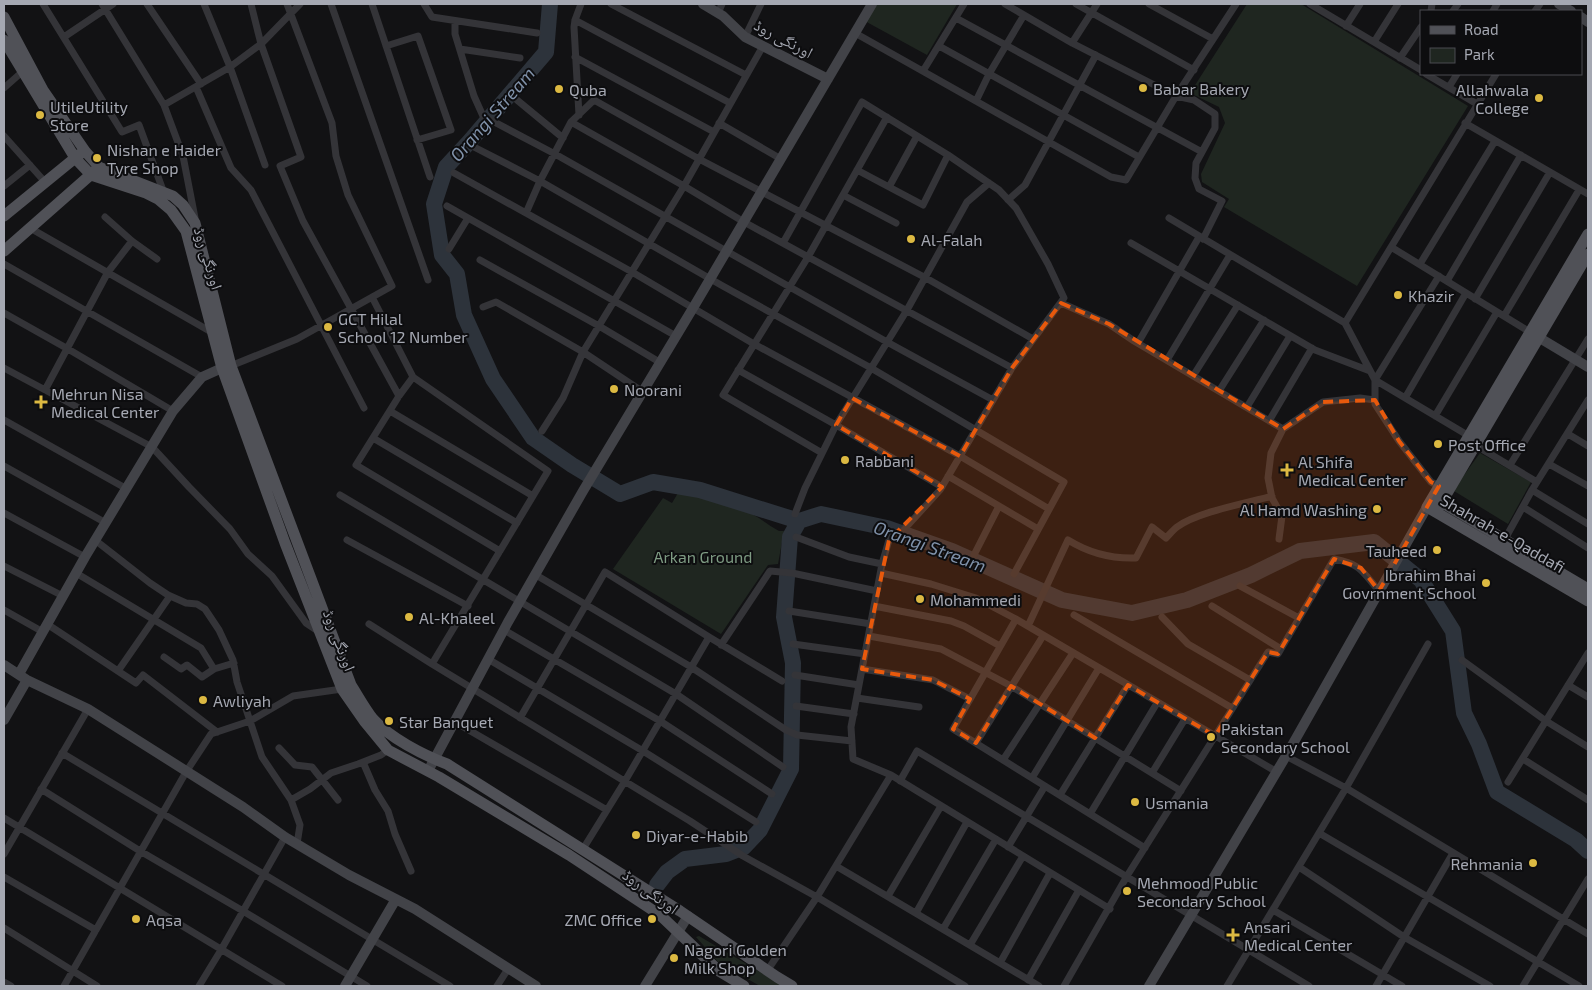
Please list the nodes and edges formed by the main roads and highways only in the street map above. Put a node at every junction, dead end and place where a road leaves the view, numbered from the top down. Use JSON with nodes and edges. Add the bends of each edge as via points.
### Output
{"nodes":[{"id":1,"x":4,"y":17,"type":"edge"},
{"id":2,"x":4,"y":40,"type":"edge"},
{"id":3,"x":85,"y":151,"type":"junction"},
{"id":4,"x":75,"y":158,"type":"junction"},
{"id":5,"x":95,"y":171,"type":"junction"},
{"id":6,"x":4,"y":216,"type":"edge"},
{"id":7,"x":1588,"y":234,"type":"edge"},
{"id":8,"x":4,"y":251,"type":"edge"},
{"id":9,"x":1588,"y":254,"type":"edge"},
{"id":10,"x":1535,"y":334,"type":"junction"},
{"id":11,"x":227,"y":367,"type":"junction"},
{"id":12,"x":1472,"y":440,"type":"junction"},
{"id":13,"x":1434,"y":505,"type":"junction"},
{"id":14,"x":1588,"y":589,"type":"edge"},
{"id":15,"x":1588,"y":601,"type":"edge"},
{"id":16,"x":744,"y":986,"type":"edge"},
{"id":17,"x":792,"y":986,"type":"edge"}],
"edges":[{"from":1,"to":3,"type":"main road","via":[[43,90]]},
{"from":2,"to":4,"type":"main road"},
{"from":3,"to":4,"type":"main road"},
{"from":3,"to":5,"type":"main road"},
{"from":4,"to":5,"type":"main road"},
{"from":4,"to":6,"type":"main road"},
{"from":5,"to":8,"type":"main road"},
{"from":5,"to":11,"type":"main road","name":"اورنگی روڈ","via":[[158,199],[171,210],[186,231],[213,333]]},
{"from":5,"to":11,"type":"main road","via":[[173,196],[196,223]]},
{"from":7,"to":10,"type":"main road"},
{"from":9,"to":10,"type":"main road"},
{"from":10,"to":12,"type":"main road"},
{"from":11,"to":16,"type":"main road","name":"اورنگی روڈ","via":[[284,543],[342,689],[364,722],[388,750],[570,855],[660,915],[719,971]]},
{"from":11,"to":17,"type":"main road","name":"اورنگی روڈ","via":[[351,685],[373,718],[390,735],[447,764],[688,916]]},
{"from":12,"to":13,"type":"main road"},
{"from":12,"to":13,"type":"main road","via":[[1440,486]]},
{"from":13,"to":14,"type":"main road","name":"Shahrah-e-Qaddafi","via":[[1505,539]]},
{"from":13,"to":15,"type":"main road","name":"Shahrah-e-Qaddafi"}]}
